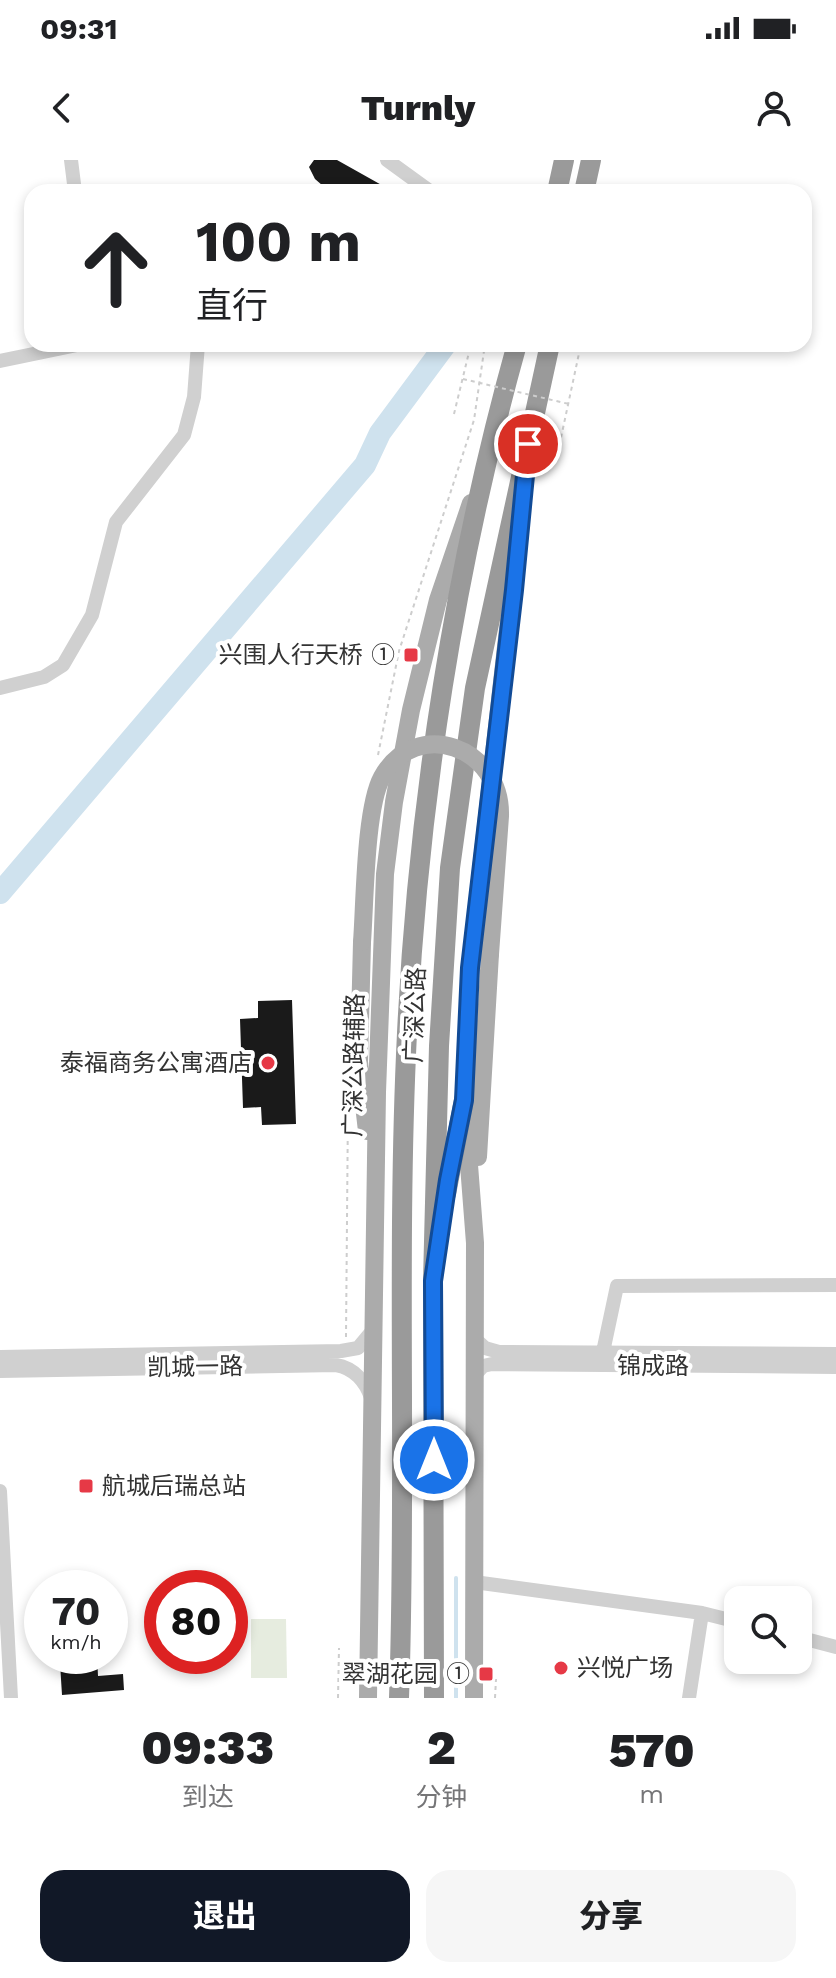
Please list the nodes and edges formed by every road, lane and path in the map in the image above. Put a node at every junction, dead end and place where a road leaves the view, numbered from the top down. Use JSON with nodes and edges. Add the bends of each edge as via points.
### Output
{"nodes":[{"id":1,"x":71,"y":160,"type":"edge"},
{"id":2,"x":387,"y":160,"type":"edge"},
{"id":3,"x":564,"y":160,"type":"edge"},
{"id":4,"x":591,"y":160,"type":"edge"},
{"id":5,"x":74,"y":184,"type":"edge"},
{"id":6,"x":420,"y":184,"type":"edge"},
{"id":7,"x":559,"y":184,"type":"edge"},
{"id":8,"x":586,"y":184,"type":"edge"},
{"id":9,"x":43,"y":352,"type":"edge"},
{"id":10,"x":197,"y":352,"type":"edge"},
{"id":11,"x":469,"y":352,"type":"edge"},
{"id":12,"x":515,"y":352,"type":"edge"},
{"id":13,"x":548,"y":352,"type":"edge"},
{"id":14,"x":579,"y":352,"type":"edge"},
{"id":15,"x":0,"y":361,"type":"edge"},
{"id":16,"x":463,"y":379,"type":"junction"},
{"id":17,"x":569,"y":404,"type":"junction"},
{"id":18,"x":454,"y":414,"type":"dead end"},
{"id":19,"x":528,"y":444,"type":"junction"},
{"id":20,"x":490,"y":448,"type":"junction"},
{"id":21,"x":556,"y":461,"type":"dead end"},
{"id":22,"x":0,"y":688,"type":"edge"},
{"id":23,"x":464,"y":1100,"type":"junction"},
{"id":24,"x":375,"y":1199,"type":"junction"},
{"id":25,"x":475,"y":1243,"type":"junction"},
{"id":26,"x":433,"y":1281,"type":"junction"},
{"id":27,"x":836,"y":1285,"type":"edge"},
{"id":28,"x":373,"y":1330,"type":"junction"},
{"id":29,"x":474,"y":1338,"type":"junction"},
{"id":30,"x":603,"y":1352,"type":"junction"},
{"id":31,"x":836,"y":1354,"type":"edge"},
{"id":32,"x":0,"y":1357,"type":"edge"},
{"id":33,"x":836,"y":1367,"type":"edge"},
{"id":34,"x":0,"y":1371,"type":"edge"},
{"id":35,"x":474,"y":1376,"type":"junction"},
{"id":36,"x":372,"y":1401,"type":"junction"},
{"id":37,"x":0,"y":1491,"type":"edge"},
{"id":38,"x":474,"y":1582,"type":"junction"},
{"id":39,"x":702,"y":1613,"type":"junction"},
{"id":40,"x":724,"y":1618,"type":"edge"},
{"id":41,"x":812,"y":1641,"type":"edge"},
{"id":42,"x":836,"y":1647,"type":"edge"},
{"id":43,"x":339,"y":1648,"type":"dead end"},
{"id":44,"x":496,"y":1679,"type":"dead end"},
{"id":45,"x":11,"y":1698,"type":"edge"},
{"id":46,"x":338,"y":1698,"type":"edge"},
{"id":47,"x":368,"y":1698,"type":"edge"},
{"id":48,"x":399,"y":1698,"type":"edge"},
{"id":49,"x":434,"y":1698,"type":"edge"},
{"id":50,"x":474,"y":1698,"type":"edge"},
{"id":51,"x":495,"y":1698,"type":"edge"},
{"id":52,"x":689,"y":1698,"type":"edge"}],
"edges":[{"from":1,"to":5,"type":"street"},
{"from":2,"to":6,"type":"street"},
{"from":3,"to":7,"type":"highway"},
{"from":4,"to":8,"type":"highway"},
{"from":9,"to":15,"type":"street"},
{"from":10,"to":22,"type":"street","via":[[184,435],[116,522],[92,615],[63,665],[44,677]]},
{"from":11,"to":16,"type":"path"},
{"from":12,"to":20,"type":"highway","name":"广深公路"},
{"from":13,"to":19,"type":"highway","name":"广深公路"},
{"from":14,"to":17,"type":"path"},
{"from":16,"to":17,"type":"path","bridge":true},
{"from":16,"to":18,"type":"path"},
{"from":17,"to":21,"type":"path"},
{"from":19,"to":23,"type":"main road","via":[[470,968]]},
{"from":19,"to":26,"type":"highway","name":"广深公路","via":[[475,688],[457,809],[444,947]]},
{"from":20,"to":24,"type":"main road","name":"广深公路辅路","via":[[438,600],[394,802],[380,975]]},
{"from":20,"to":48,"type":"highway","name":"广深公路","via":[[445,677],[413,929],[404,1141]]},
{"from":23,"to":25,"type":"main road"},
{"from":23,"to":26,"type":"highway"},
{"from":24,"to":25,"type":"main road","bridge":true,"via":[[359,1062],[374,800],[394,762],[412,750],[445,746],[475,758],[499,794]]},
{"from":24,"to":28,"type":"main road","name":"广深公路辅路"},
{"from":25,"to":29,"type":"main road"},
{"from":26,"to":49,"type":"highway","name":"广深公路"},
{"from":27,"to":30,"type":"street","via":[[617,1286]]},
{"from":28,"to":32,"type":"street","name":"凯城一路","via":[[358,1348],[341,1351]]},
{"from":28,"to":36,"type":"main road","name":"广深公路辅路"},
{"from":29,"to":30,"type":"street","name":"锦成路","via":[[499,1352]]},
{"from":29,"to":35,"type":"main road"},
{"from":30,"to":31,"type":"street","name":"锦成路"},
{"from":33,"to":35,"type":"street","name":"锦成路","via":[[492,1364]]},
{"from":34,"to":36,"type":"street","name":"凯城一路","via":[[336,1365],[357,1376]]},
{"from":35,"to":38,"type":"main road"},
{"from":36,"to":47,"type":"main road","name":"广深公路辅路"},
{"from":37,"to":45,"type":"street"},
{"from":38,"to":39,"type":"street"},
{"from":38,"to":50,"type":"main road"},
{"from":39,"to":40,"type":"street"},
{"from":39,"to":52,"type":"street"},
{"from":41,"to":42,"type":"street"},
{"from":43,"to":46,"type":"path"},
{"from":44,"to":51,"type":"path"}]}
